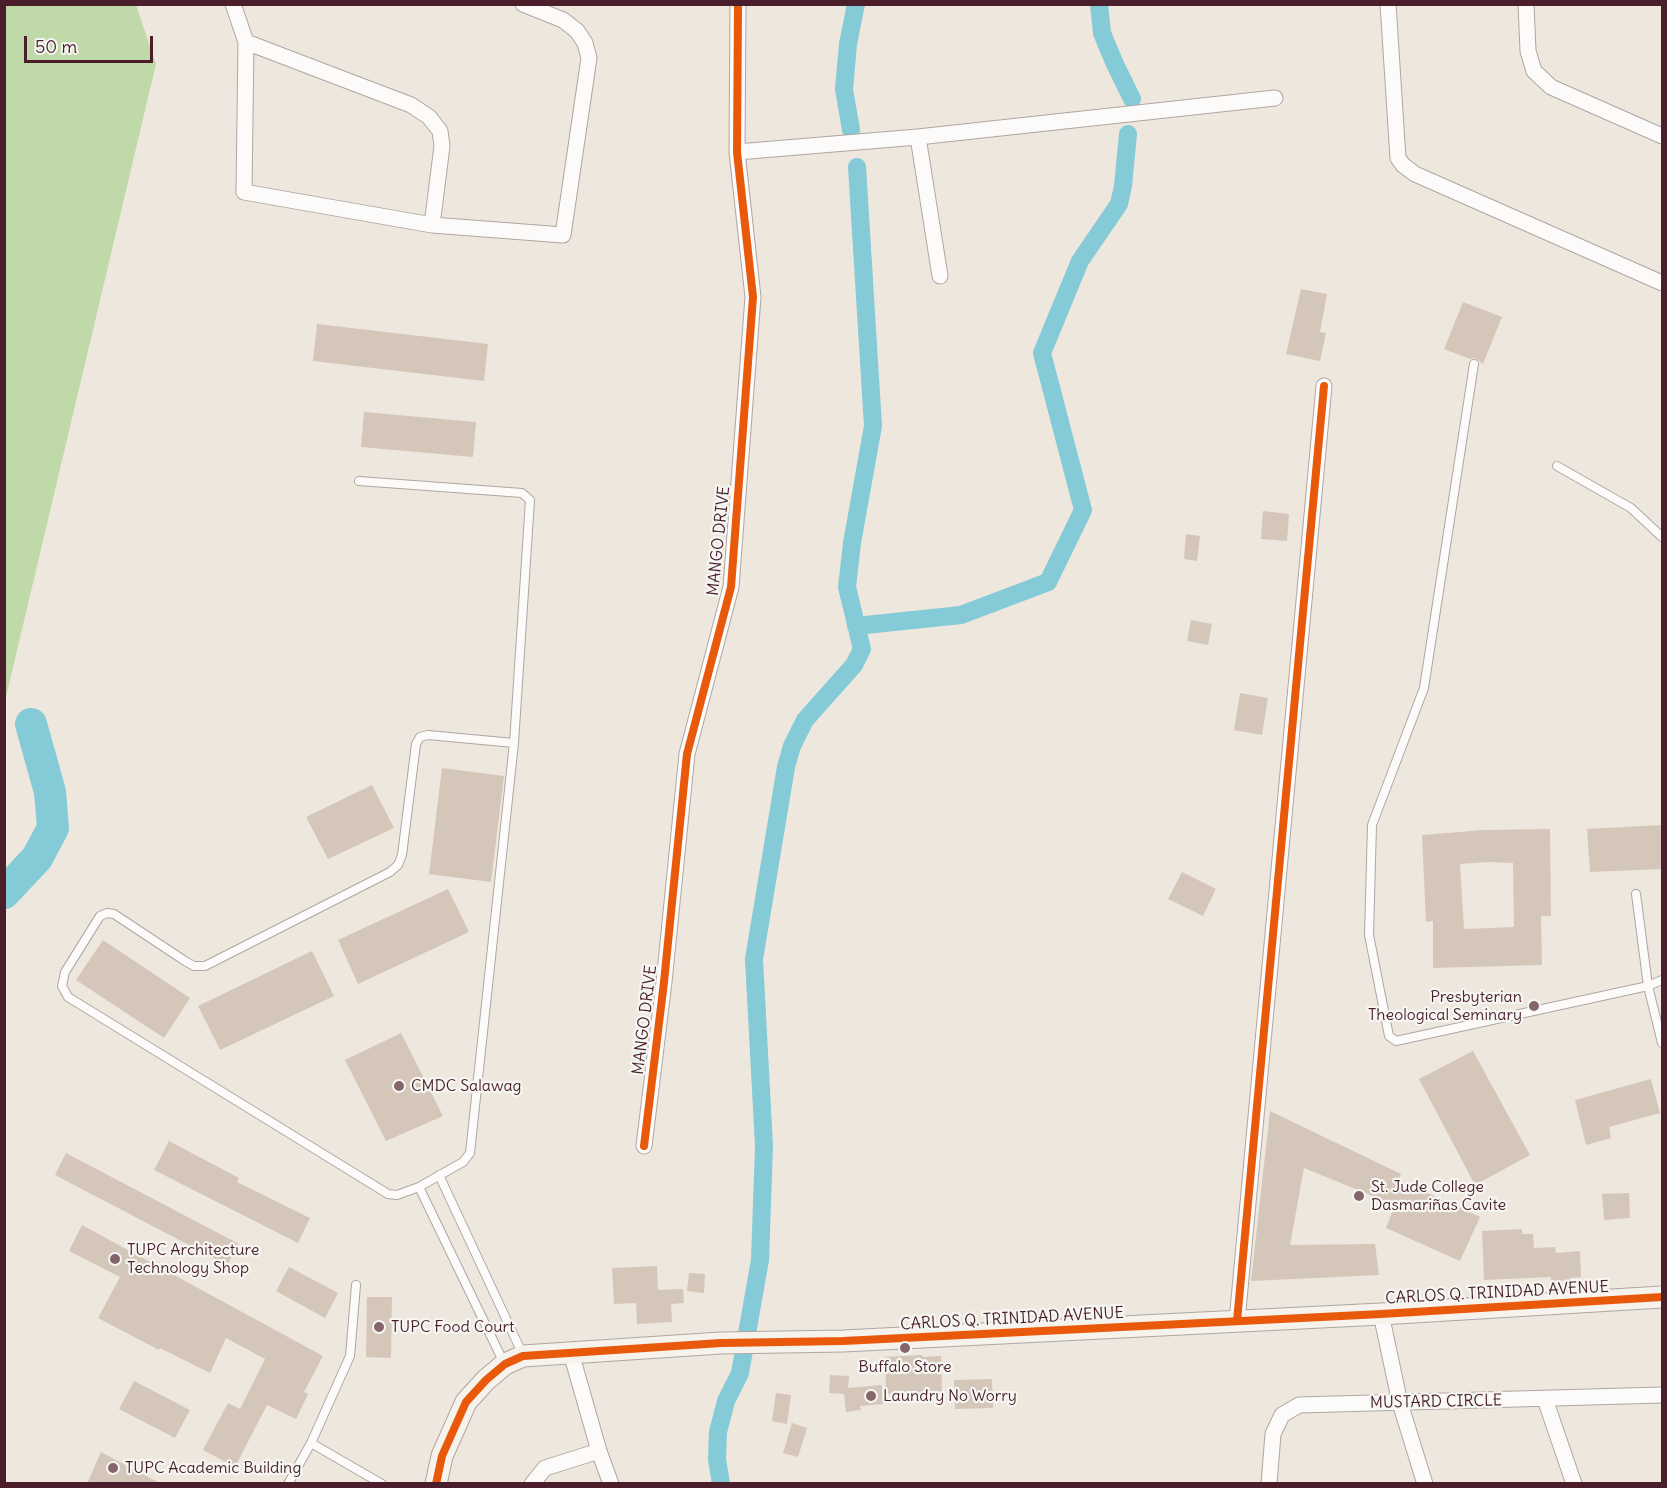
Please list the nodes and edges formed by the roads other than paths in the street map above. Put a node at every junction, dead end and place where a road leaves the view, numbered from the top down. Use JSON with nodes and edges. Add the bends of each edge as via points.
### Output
{"nodes":[{"id":1,"x":233,"y":4,"type":"edge"},
{"id":2,"x":523,"y":4,"type":"edge"},
{"id":3,"x":738,"y":4,"type":"edge"},
{"id":4,"x":1388,"y":4,"type":"edge"},
{"id":5,"x":1526,"y":4,"type":"edge"},
{"id":6,"x":246,"y":42,"type":"junction"},
{"id":7,"x":1275,"y":98,"type":"dead end"},
{"id":8,"x":1662,"y":136,"type":"edge"},
{"id":9,"x":918,"y":137,"type":"junction"},
{"id":10,"x":736,"y":152,"type":"junction"},
{"id":11,"x":432,"y":225,"type":"junction"},
{"id":12,"x":940,"y":276,"type":"dead end"},
{"id":13,"x":1662,"y":283,"type":"edge"},
{"id":14,"x":1474,"y":364,"type":"dead end"},
{"id":15,"x":1324,"y":386,"type":"dead end"},
{"id":16,"x":1557,"y":466,"type":"dead end"},
{"id":17,"x":359,"y":481,"type":"dead end"},
{"id":18,"x":1662,"y":537,"type":"edge"},
{"id":19,"x":514,"y":743,"type":"junction"},
{"id":20,"x":1636,"y":894,"type":"dead end"},
{"id":21,"x":1662,"y":980,"type":"edge"},
{"id":22,"x":1648,"y":986,"type":"junction"},
{"id":23,"x":1662,"y":1043,"type":"edge"},
{"id":24,"x":644,"y":1146,"type":"dead end"},
{"id":25,"x":439,"y":1175,"type":"junction"},
{"id":26,"x":418,"y":1187,"type":"junction"},
{"id":27,"x":356,"y":1285,"type":"dead end"},
{"id":28,"x":1662,"y":1296,"type":"edge"},
{"id":29,"x":1381,"y":1314,"type":"junction"},
{"id":30,"x":1237,"y":1321,"type":"junction"},
{"id":31,"x":571,"y":1353,"type":"junction"},
{"id":32,"x":514,"y":1360,"type":"junction"},
{"id":33,"x":1662,"y":1395,"type":"edge"},
{"id":34,"x":1545,"y":1399,"type":"junction"},
{"id":35,"x":1400,"y":1403,"type":"junction"},
{"id":36,"x":311,"y":1443,"type":"junction"},
{"id":37,"x":599,"y":1450,"type":"junction"},
{"id":38,"x":288,"y":1484,"type":"edge"},
{"id":39,"x":382,"y":1484,"type":"edge"},
{"id":40,"x":436,"y":1484,"type":"edge"},
{"id":41,"x":532,"y":1484,"type":"edge"},
{"id":42,"x":611,"y":1484,"type":"edge"},
{"id":43,"x":1269,"y":1484,"type":"edge"},
{"id":44,"x":1425,"y":1484,"type":"edge"},
{"id":45,"x":1574,"y":1484,"type":"edge"}],
"edges":[{"from":1,"to":6,"type":"street"},
{"from":2,"to":11,"type":"street","via":[[562,20],[577,31],[589,58],[563,235]]},
{"from":3,"to":10,"type":"street","name":"MANGO DRIVE"},
{"from":4,"to":13,"type":"street","via":[[1398,158],[1402,165]]},
{"from":5,"to":8,"type":"street","via":[[1528,51],[1534,71],[1551,87]]},
{"from":6,"to":11,"type":"street","via":[[411,105],[429,117],[440,131],[442,146]]},
{"from":6,"to":11,"type":"street","via":[[244,192]]},
{"from":7,"to":9,"type":"street"},
{"from":9,"to":10,"type":"street"},
{"from":9,"to":12,"type":"street"},
{"from":10,"to":24,"type":"street","name":"MANGO DRIVE","via":[[753,297],[730,587],[687,754]]},
{"from":14,"to":22,"type":"lane","via":[[1424,688],[1372,825],[1369,935],[1389,1036],[1396,1041]]},
{"from":15,"to":30,"type":"street"},
{"from":16,"to":18,"type":"lane","via":[[1631,508]]},
{"from":17,"to":19,"type":"lane","via":[[522,493],[530,500]]},
{"from":19,"to":25,"type":"lane","via":[[472,1143],[463,1162]]},
{"from":19,"to":26,"type":"lane","via":[[420,737],[402,855],[390,872],[205,966],[185,962],[114,914],[106,913],[100,916],[65,972],[62,986],[68,998],[379,1190],[397,1195]]},
{"from":20,"to":22,"type":"lane"},
{"from":21,"to":22,"type":"lane"},
{"from":22,"to":23,"type":"lane"},
{"from":25,"to":26,"type":"lane"},
{"from":25,"to":32,"type":"lane"},
{"from":26,"to":32,"type":"lane"},
{"from":27,"to":36,"type":"lane","via":[[350,1356]]},
{"from":28,"to":29,"type":"main road","name":"CARLOS Q. TRINIDAD AVENUE"},
{"from":29,"to":30,"type":"main road","name":"CARLOS Q. TRINIDAD AVENUE"},
{"from":29,"to":35,"type":"street"},
{"from":30,"to":31,"type":"main road","name":"CARLOS Q. TRINIDAD AVENUE"},
{"from":31,"to":32,"type":"main road","name":"CARLOS Q. TRINIDAD AVENUE"},
{"from":31,"to":37,"type":"street"},
{"from":32,"to":40,"type":"main road","via":[[486,1380],[466,1402],[442,1456]]},
{"from":33,"to":34,"type":"street","name":"MUSTARD CIRCLE"},
{"from":34,"to":35,"type":"street","name":"MUSTARD CIRCLE"},
{"from":34,"to":45,"type":"street"},
{"from":35,"to":43,"type":"street","name":"MUSTARD CIRCLE","via":[[1299,1405],[1282,1415],[1274,1434]]},
{"from":35,"to":44,"type":"street"},
{"from":36,"to":38,"type":"lane"},
{"from":36,"to":39,"type":"lane"},
{"from":37,"to":41,"type":"street","via":[[545,1468]]},
{"from":37,"to":42,"type":"street"}]}
